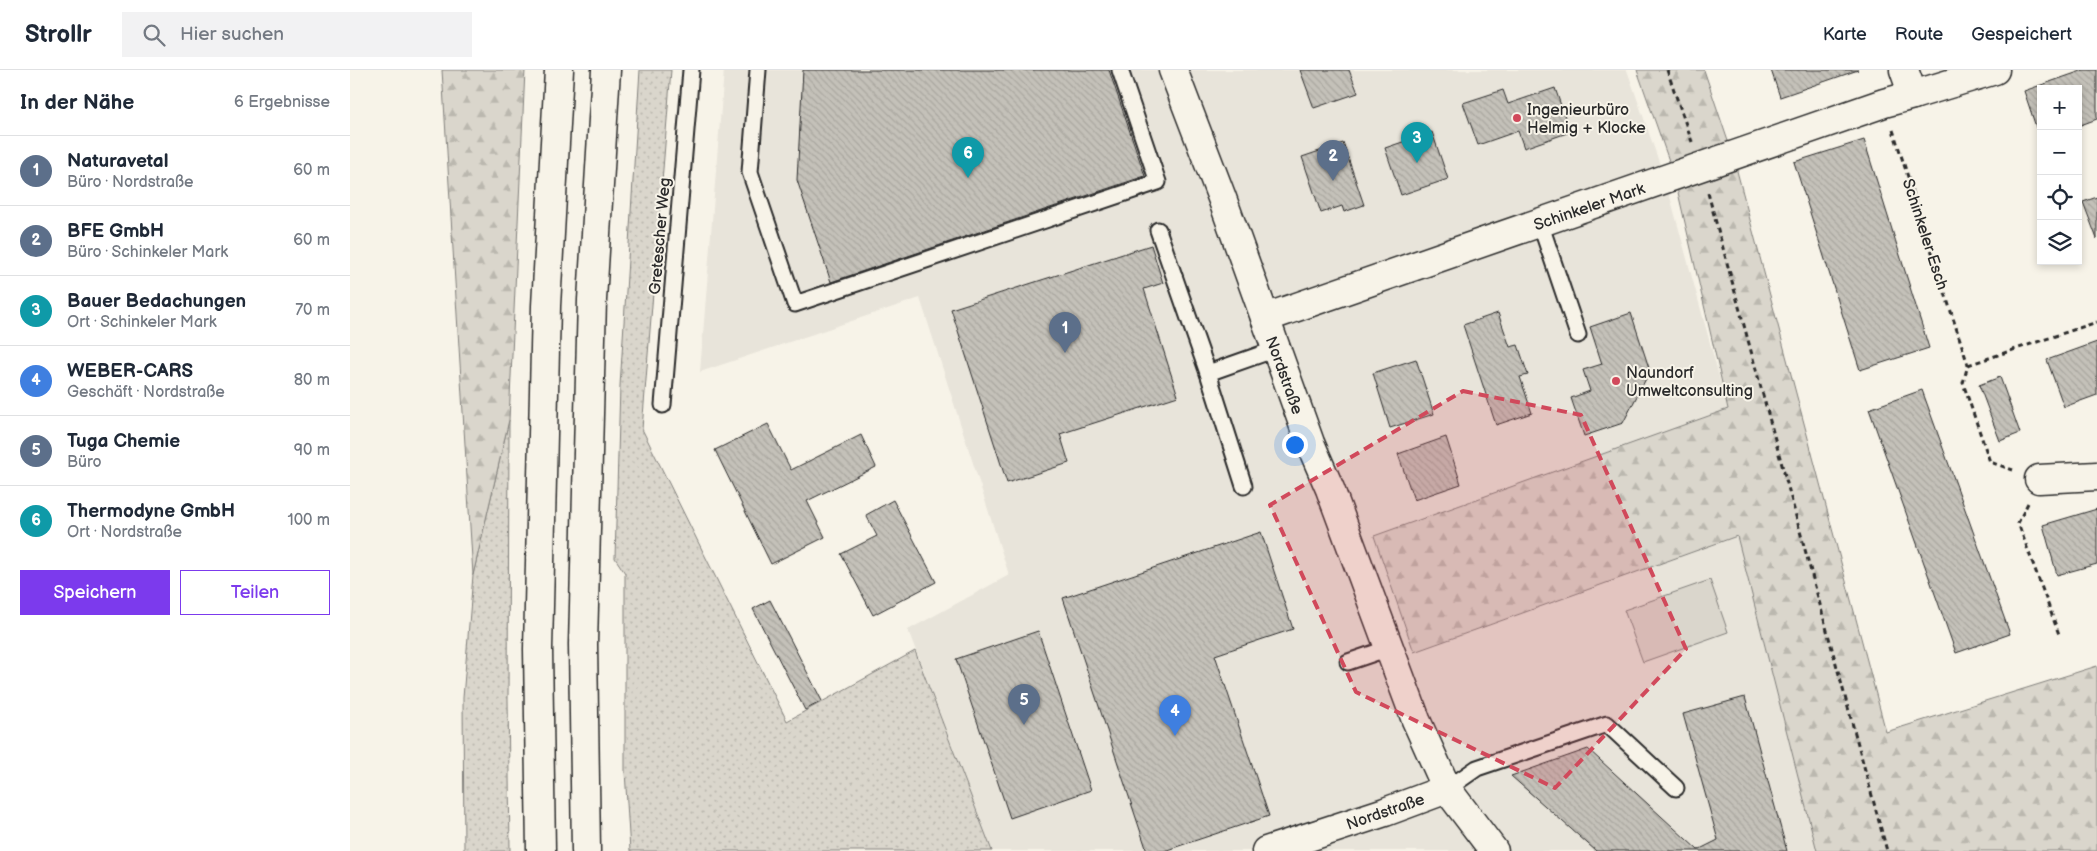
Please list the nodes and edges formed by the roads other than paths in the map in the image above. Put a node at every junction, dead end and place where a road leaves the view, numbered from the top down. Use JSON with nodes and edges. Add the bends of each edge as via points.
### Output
{"nodes":[{"id":1,"x":558,"y":70,"type":"edge"},
{"id":2,"x":606,"y":70,"type":"edge"},
{"id":3,"x":691,"y":70,"type":"edge"},
{"id":4,"x":758,"y":70,"type":"edge"},
{"id":5,"x":1120,"y":70,"type":"edge"},
{"id":6,"x":1173,"y":70,"type":"edge"},
{"id":7,"x":1996,"y":70,"type":"edge"},
{"id":8,"x":1909,"y":82,"type":"edge"},
{"id":9,"x":1540,"y":223,"type":"junction"},
{"id":10,"x":1158,"y":230,"type":"dead end"},
{"id":11,"x":1265,"y":318,"type":"junction"},
{"id":12,"x":1578,"y":335,"type":"dead end"},
{"id":13,"x":1276,"y":349,"type":"junction"},
{"id":14,"x":1208,"y":373,"type":"junction"},
{"id":15,"x":663,"y":405,"type":"dead end"},
{"id":16,"x":2097,"y":476,"type":"edge"},
{"id":17,"x":2039,"y":480,"type":"road end"},
{"id":18,"x":1244,"y":486,"type":"dead end"},
{"id":19,"x":1389,"y":648,"type":"junction"},
{"id":20,"x":1348,"y":662,"type":"dead end"},
{"id":21,"x":1676,"y":788,"type":"dead end"},
{"id":22,"x":1447,"y":790,"type":"junction"},
{"id":23,"x":541,"y":851,"type":"edge"},
{"id":24,"x":586,"y":851,"type":"edge"},
{"id":25,"x":1266,"y":851,"type":"edge"},
{"id":26,"x":1494,"y":851,"type":"edge"}],
"edges":[{"from":1,"to":23,"type":"main road","via":[[546,306],[538,649]]},
{"from":2,"to":24,"type":"main road","via":[[592,300],[583,644]]},
{"from":3,"to":15,"type":"lane","name":"Gretescher Weg"},
{"from":4,"to":5,"type":"lane","via":[[750,172],[795,304],[1158,182]]},
{"from":6,"to":11,"type":"main road","name":"Nordstraße"},
{"from":7,"to":8,"type":"main road","name":"Schinkeler Mark"},
{"from":8,"to":9,"type":"main road","name":"Schinkeler Mark","via":[[1884,103]]},
{"from":9,"to":11,"type":"main road","name":"Schinkeler Mark"},
{"from":9,"to":12,"type":"lane"},
{"from":10,"to":14,"type":"lane"},
{"from":11,"to":13,"type":"main road","name":"Nordstraße"},
{"from":13,"to":14,"type":"lane"},
{"from":13,"to":19,"type":"main road","name":"Nordstraße"},
{"from":14,"to":18,"type":"lane"},
{"from":16,"to":17,"type":"main road"},
{"from":19,"to":20,"type":"lane"},
{"from":19,"to":22,"type":"main road","name":"Nordstraße"},
{"from":21,"to":22,"type":"lane","via":[[1607,724],[1477,768]]},
{"from":22,"to":25,"type":"main road","name":"Nordstraße"},
{"from":22,"to":26,"type":"main road","name":"Nordstraße"}]}
